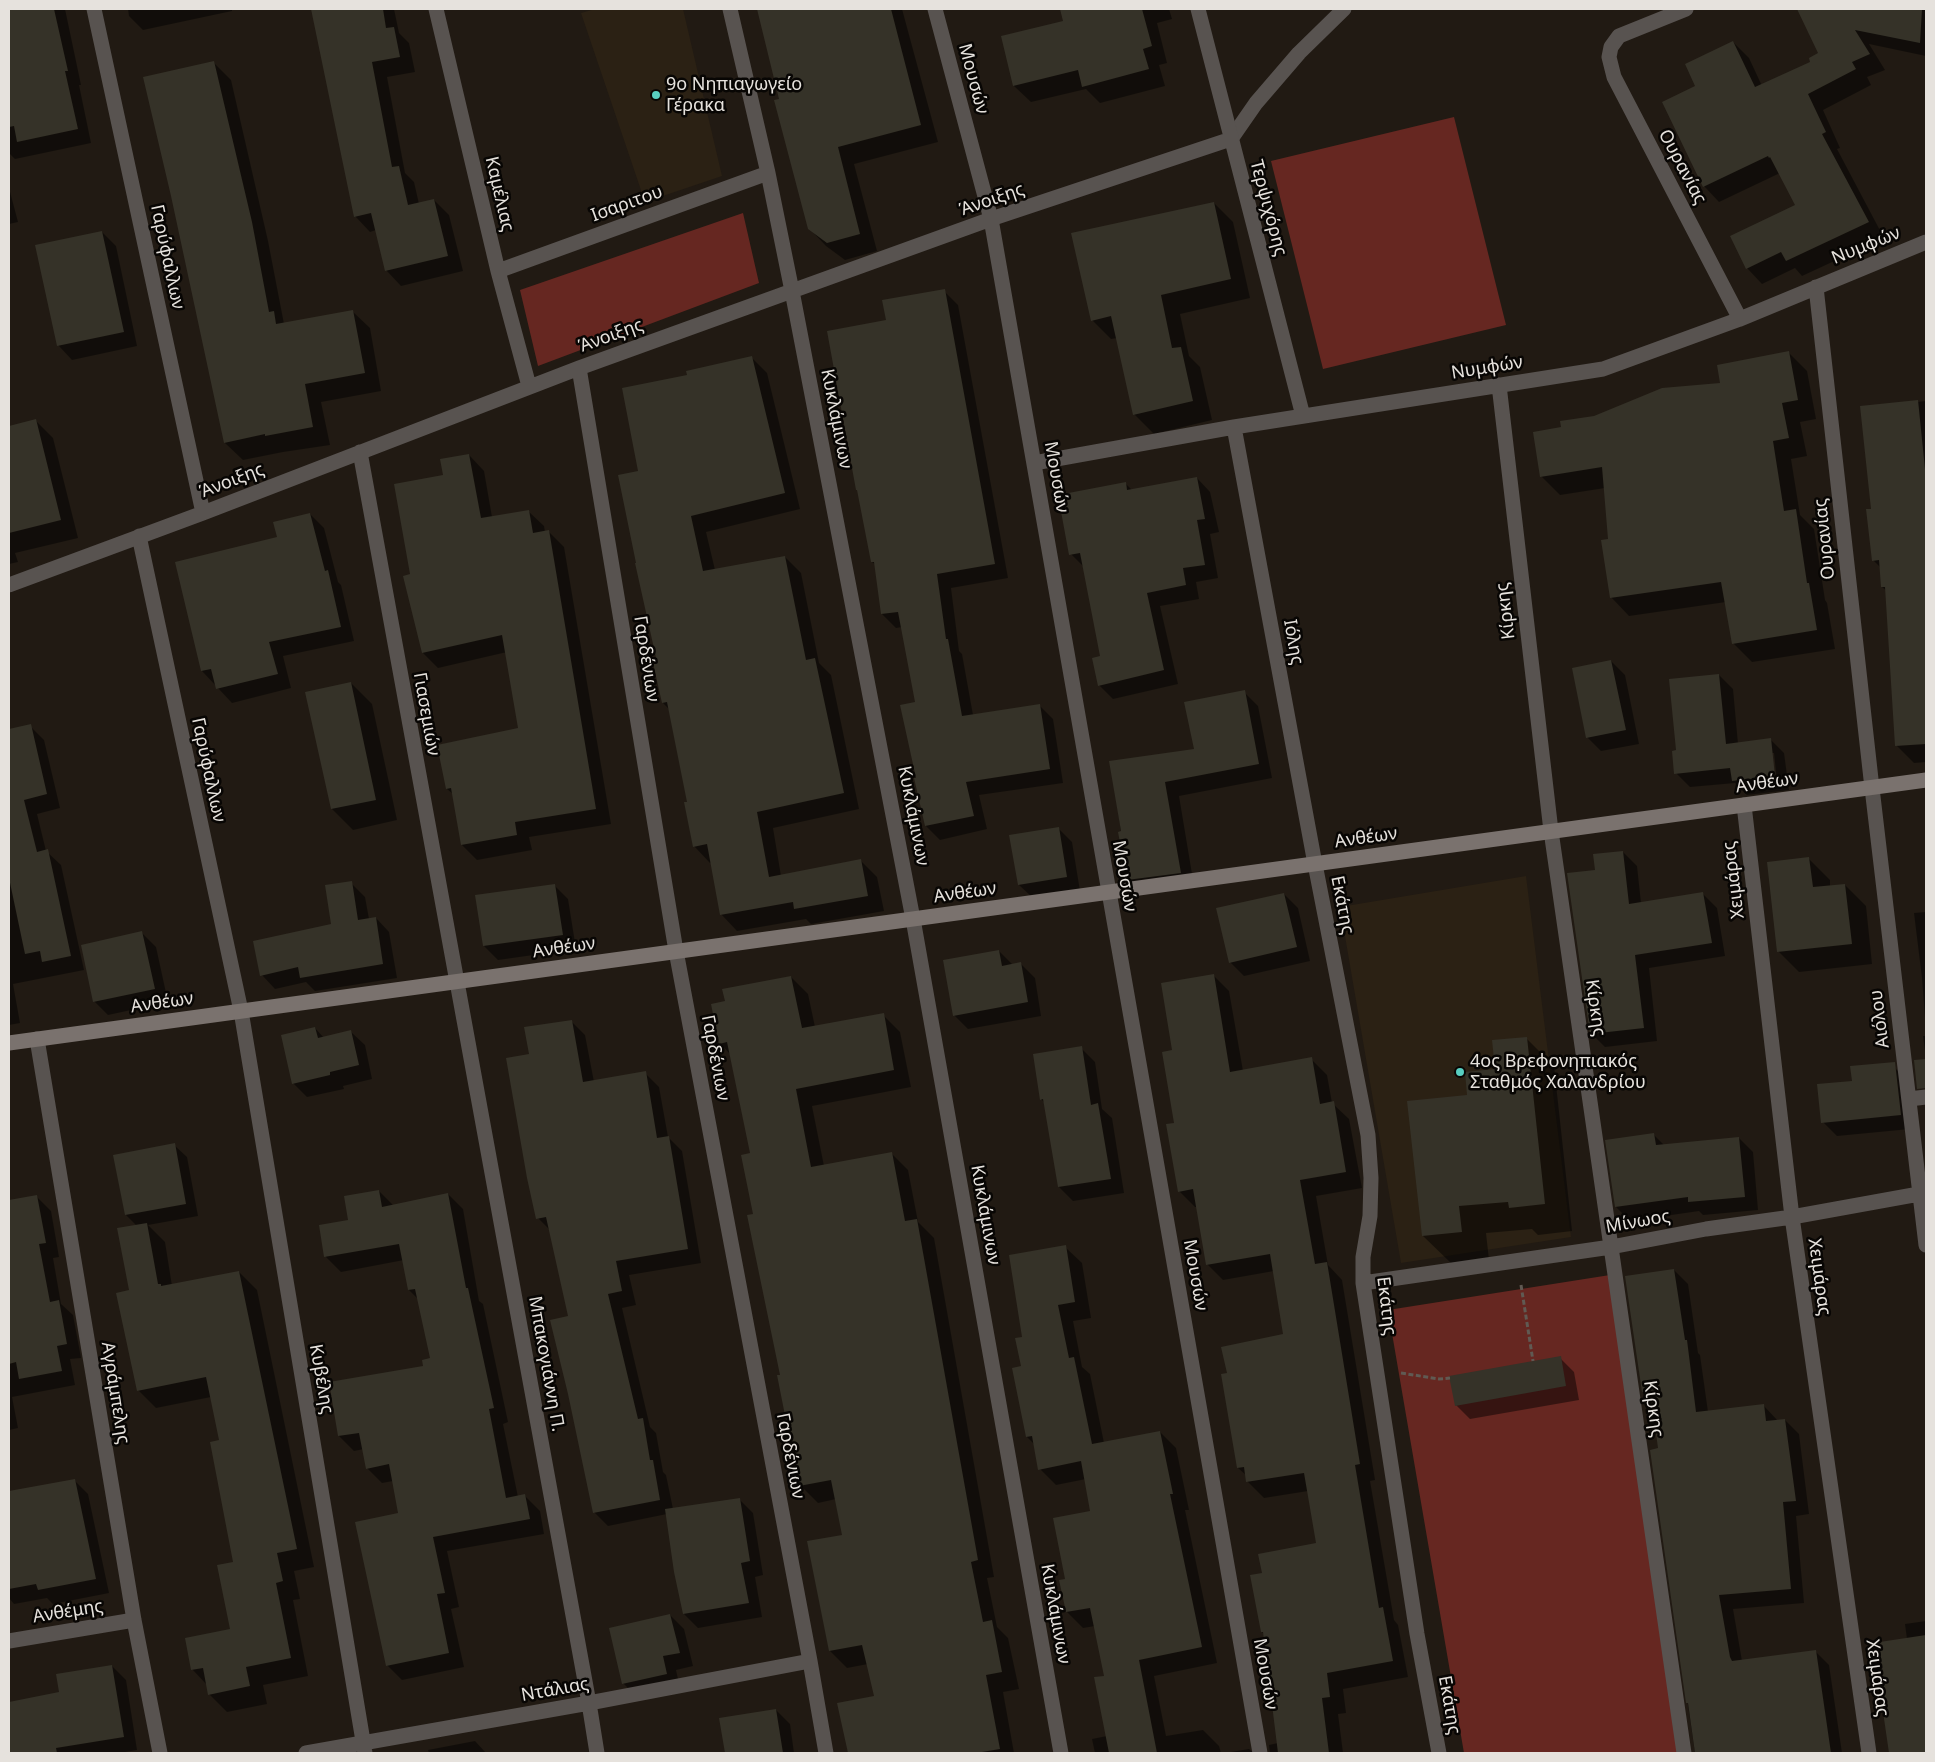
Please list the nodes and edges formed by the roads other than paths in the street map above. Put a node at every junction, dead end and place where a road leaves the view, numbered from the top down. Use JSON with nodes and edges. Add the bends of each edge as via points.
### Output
{"nodes":[{"id":1,"x":94,"y":9,"type":"edge"},
{"id":2,"x":436,"y":9,"type":"edge"},
{"id":3,"x":730,"y":9,"type":"edge"},
{"id":4,"x":935,"y":9,"type":"edge"},
{"id":5,"x":1198,"y":9,"type":"edge"},
{"id":6,"x":1344,"y":9,"type":"edge"},
{"id":7,"x":1686,"y":9,"type":"edge"},
{"id":8,"x":1231,"y":139,"type":"junction"},
{"id":9,"x":768,"y":173,"type":"junction"},
{"id":10,"x":991,"y":219,"type":"junction"},
{"id":11,"x":1926,"y":242,"type":"edge"},
{"id":12,"x":498,"y":271,"type":"junction"},
{"id":13,"x":1816,"y":287,"type":"junction"},
{"id":14,"x":792,"y":291,"type":"junction"},
{"id":15,"x":1740,"y":319,"type":"junction"},
{"id":16,"x":579,"y":368,"type":"junction"},
{"id":17,"x":1499,"y":385,"type":"junction"},
{"id":18,"x":529,"y":386,"type":"junction"},
{"id":19,"x":1303,"y":416,"type":"junction"},
{"id":20,"x":1234,"y":427,"type":"junction"},
{"id":21,"x":360,"y":452,"type":"junction"},
{"id":22,"x":1034,"y":463,"type":"junction"},
{"id":23,"x":203,"y":513,"type":"junction"},
{"id":24,"x":139,"y":536,"type":"junction"},
{"id":25,"x":9,"y":585,"type":"edge"},
{"id":26,"x":1926,"y":780,"type":"edge"},
{"id":27,"x":1872,"y":788,"type":"junction"},
{"id":28,"x":1744,"y":805,"type":"junction"},
{"id":29,"x":1551,"y":831,"type":"junction"},
{"id":30,"x":1315,"y":864,"type":"junction"},
{"id":31,"x":1108,"y":892,"type":"junction"},
{"id":32,"x":914,"y":919,"type":"junction"},
{"id":33,"x":676,"y":951,"type":"junction"},
{"id":34,"x":456,"y":982,"type":"junction"},
{"id":35,"x":240,"y":1011,"type":"junction"},
{"id":36,"x":37,"y":1039,"type":"junction"},
{"id":37,"x":9,"y":1043,"type":"edge"},
{"id":38,"x":1926,"y":1097,"type":"edge"},
{"id":39,"x":1909,"y":1099,"type":"junction"},
{"id":40,"x":1919,"y":1194,"type":"junction"},
{"id":41,"x":1792,"y":1217,"type":"junction"},
{"id":42,"x":1926,"y":1245,"type":"edge"},
{"id":43,"x":1610,"y":1247,"type":"junction"},
{"id":44,"x":1363,"y":1283,"type":"junction"},
{"id":45,"x":134,"y":1620,"type":"junction"},
{"id":46,"x":9,"y":1640,"type":"edge"},
{"id":47,"x":810,"y":1661,"type":"junction"},
{"id":48,"x":590,"y":1703,"type":"junction"},
{"id":49,"x":365,"y":1749,"type":"edge"},
{"id":50,"x":160,"y":1753,"type":"edge"},
{"id":51,"x":306,"y":1753,"type":"edge"},
{"id":52,"x":597,"y":1753,"type":"edge"},
{"id":53,"x":826,"y":1753,"type":"edge"},
{"id":54,"x":1061,"y":1753,"type":"edge"},
{"id":55,"x":1260,"y":1753,"type":"edge"},
{"id":56,"x":1439,"y":1753,"type":"edge"},
{"id":57,"x":1684,"y":1753,"type":"edge"},
{"id":58,"x":1870,"y":1753,"type":"edge"}],
"edges":[{"from":1,"to":23,"type":"street","name":"Γαρύφαλλων"},
{"from":2,"to":12,"type":"street","name":"Καμέλιας"},
{"from":3,"to":9,"type":"street","name":"Κυκλάμινων"},
{"from":4,"to":10,"type":"street","name":"Μουσών"},
{"from":5,"to":8,"type":"street","name":"Τερψιχόρης"},
{"from":6,"to":8,"type":"street","via":[[1299,53],[1256,103]]},
{"from":7,"to":15,"type":"street","name":"Ουρανίας","via":[[1619,36],[1609,57],[1614,77]]},
{"from":8,"to":10,"type":"street","name":"Άνοιξης"},
{"from":8,"to":19,"type":"street","name":"Τερψιχόρης"},
{"from":9,"to":12,"type":"street","name":"Ισαριτου"},
{"from":9,"to":14,"type":"street","name":"Κυκλάμινων"},
{"from":10,"to":14,"type":"street","name":"Άνοιξης"},
{"from":10,"to":22,"type":"street","name":"Μουσών"},
{"from":11,"to":13,"type":"street","name":"Νυμφών"},
{"from":12,"to":18,"type":"street","name":"Καμέλιας"},
{"from":13,"to":15,"type":"street","name":"Νυμφών"},
{"from":13,"to":27,"type":"street","name":"Ουρανίας"},
{"from":14,"to":16,"type":"street","name":"Άνοιξης"},
{"from":14,"to":32,"type":"street","name":"Κυκλάμινων"},
{"from":15,"to":17,"type":"street","name":"Νυμφών","via":[[1603,369]]},
{"from":16,"to":18,"type":"street","name":"Άνοιξης"},
{"from":16,"to":33,"type":"street","name":"Γαρδένιων"},
{"from":17,"to":19,"type":"street","name":"Νυμφών"},
{"from":17,"to":29,"type":"street","name":"Κίρκης"},
{"from":18,"to":21,"type":"street","name":"Άνοιξης"},
{"from":19,"to":20,"type":"street","name":"Νυμφών"},
{"from":20,"to":22,"type":"street","name":"Νυμφών"},
{"from":20,"to":30,"type":"street","name":"Ιόλης"},
{"from":21,"to":23,"type":"street","name":"Άνοιξης"},
{"from":21,"to":34,"type":"street","name":"Γιασεμιών"},
{"from":22,"to":31,"type":"street","name":"Μουσών"},
{"from":23,"to":24,"type":"street","name":"Άνοιξης"},
{"from":24,"to":25,"type":"street","name":"Άνοιξης"},
{"from":24,"to":35,"type":"street","name":"Γαρύφαλλων"},
{"from":26,"to":27,"type":"street","name":"Ανθέων"},
{"from":27,"to":28,"type":"street","name":"Ανθέων"},
{"from":27,"to":39,"type":"street","name":"Αιόλου"},
{"from":28,"to":29,"type":"street","name":"Ανθέων"},
{"from":28,"to":41,"type":"street","name":"Χειμάρας"},
{"from":29,"to":30,"type":"street","name":"Ανθέων"},
{"from":29,"to":43,"type":"street","name":"Κίρκης"},
{"from":30,"to":31,"type":"street","name":"Ανθέων"},
{"from":30,"to":44,"type":"street","name":"Εκάτης","via":[[1368,1135],[1370,1216],[1363,1257]]},
{"from":31,"to":32,"type":"street","name":"Ανθέων"},
{"from":31,"to":55,"type":"street","name":"Μουσών"},
{"from":32,"to":33,"type":"street","name":"Ανθέων"},
{"from":32,"to":54,"type":"street","name":"Κυκλάμινων"},
{"from":33,"to":34,"type":"street","name":"Ανθέων"},
{"from":33,"to":47,"type":"street","name":"Γαρδένιων"},
{"from":34,"to":35,"type":"street","name":"Ανθέων"},
{"from":34,"to":48,"type":"street","name":"Μπακογιάννη Π."},
{"from":35,"to":36,"type":"street","name":"Ανθέων"},
{"from":35,"to":49,"type":"street","name":"Κυβέλης"},
{"from":36,"to":37,"type":"street","name":"Ανθέων"},
{"from":36,"to":45,"type":"street","name":"Αγράμπελης"},
{"from":38,"to":39,"type":"street"},
{"from":39,"to":40,"type":"street","name":"Αιόλου"},
{"from":40,"to":41,"type":"street","name":"Μίνωος"},
{"from":40,"to":42,"type":"street","name":"Αιόλου"},
{"from":41,"to":43,"type":"street","name":"Μίνωος"},
{"from":41,"to":58,"type":"street","name":"Χειμάρας"},
{"from":43,"to":44,"type":"street","name":"Μίνωος"},
{"from":43,"to":57,"type":"street","name":"Κίρκης"},
{"from":44,"to":56,"type":"street","name":"Εκάτης"},
{"from":45,"to":46,"type":"street","name":"Ανθέμης"},
{"from":45,"to":50,"type":"street","name":"Αγράμπελης"},
{"from":47,"to":48,"type":"street","name":"Ντάλιας"},
{"from":47,"to":53,"type":"street","name":"Γαρδένιων"},
{"from":48,"to":49,"type":"street","name":"Ντάλιας"},
{"from":48,"to":52,"type":"street","name":"Μπακογιάννη Π."},
{"from":49,"to":51,"type":"street","name":"Ντάλιας"}]}
